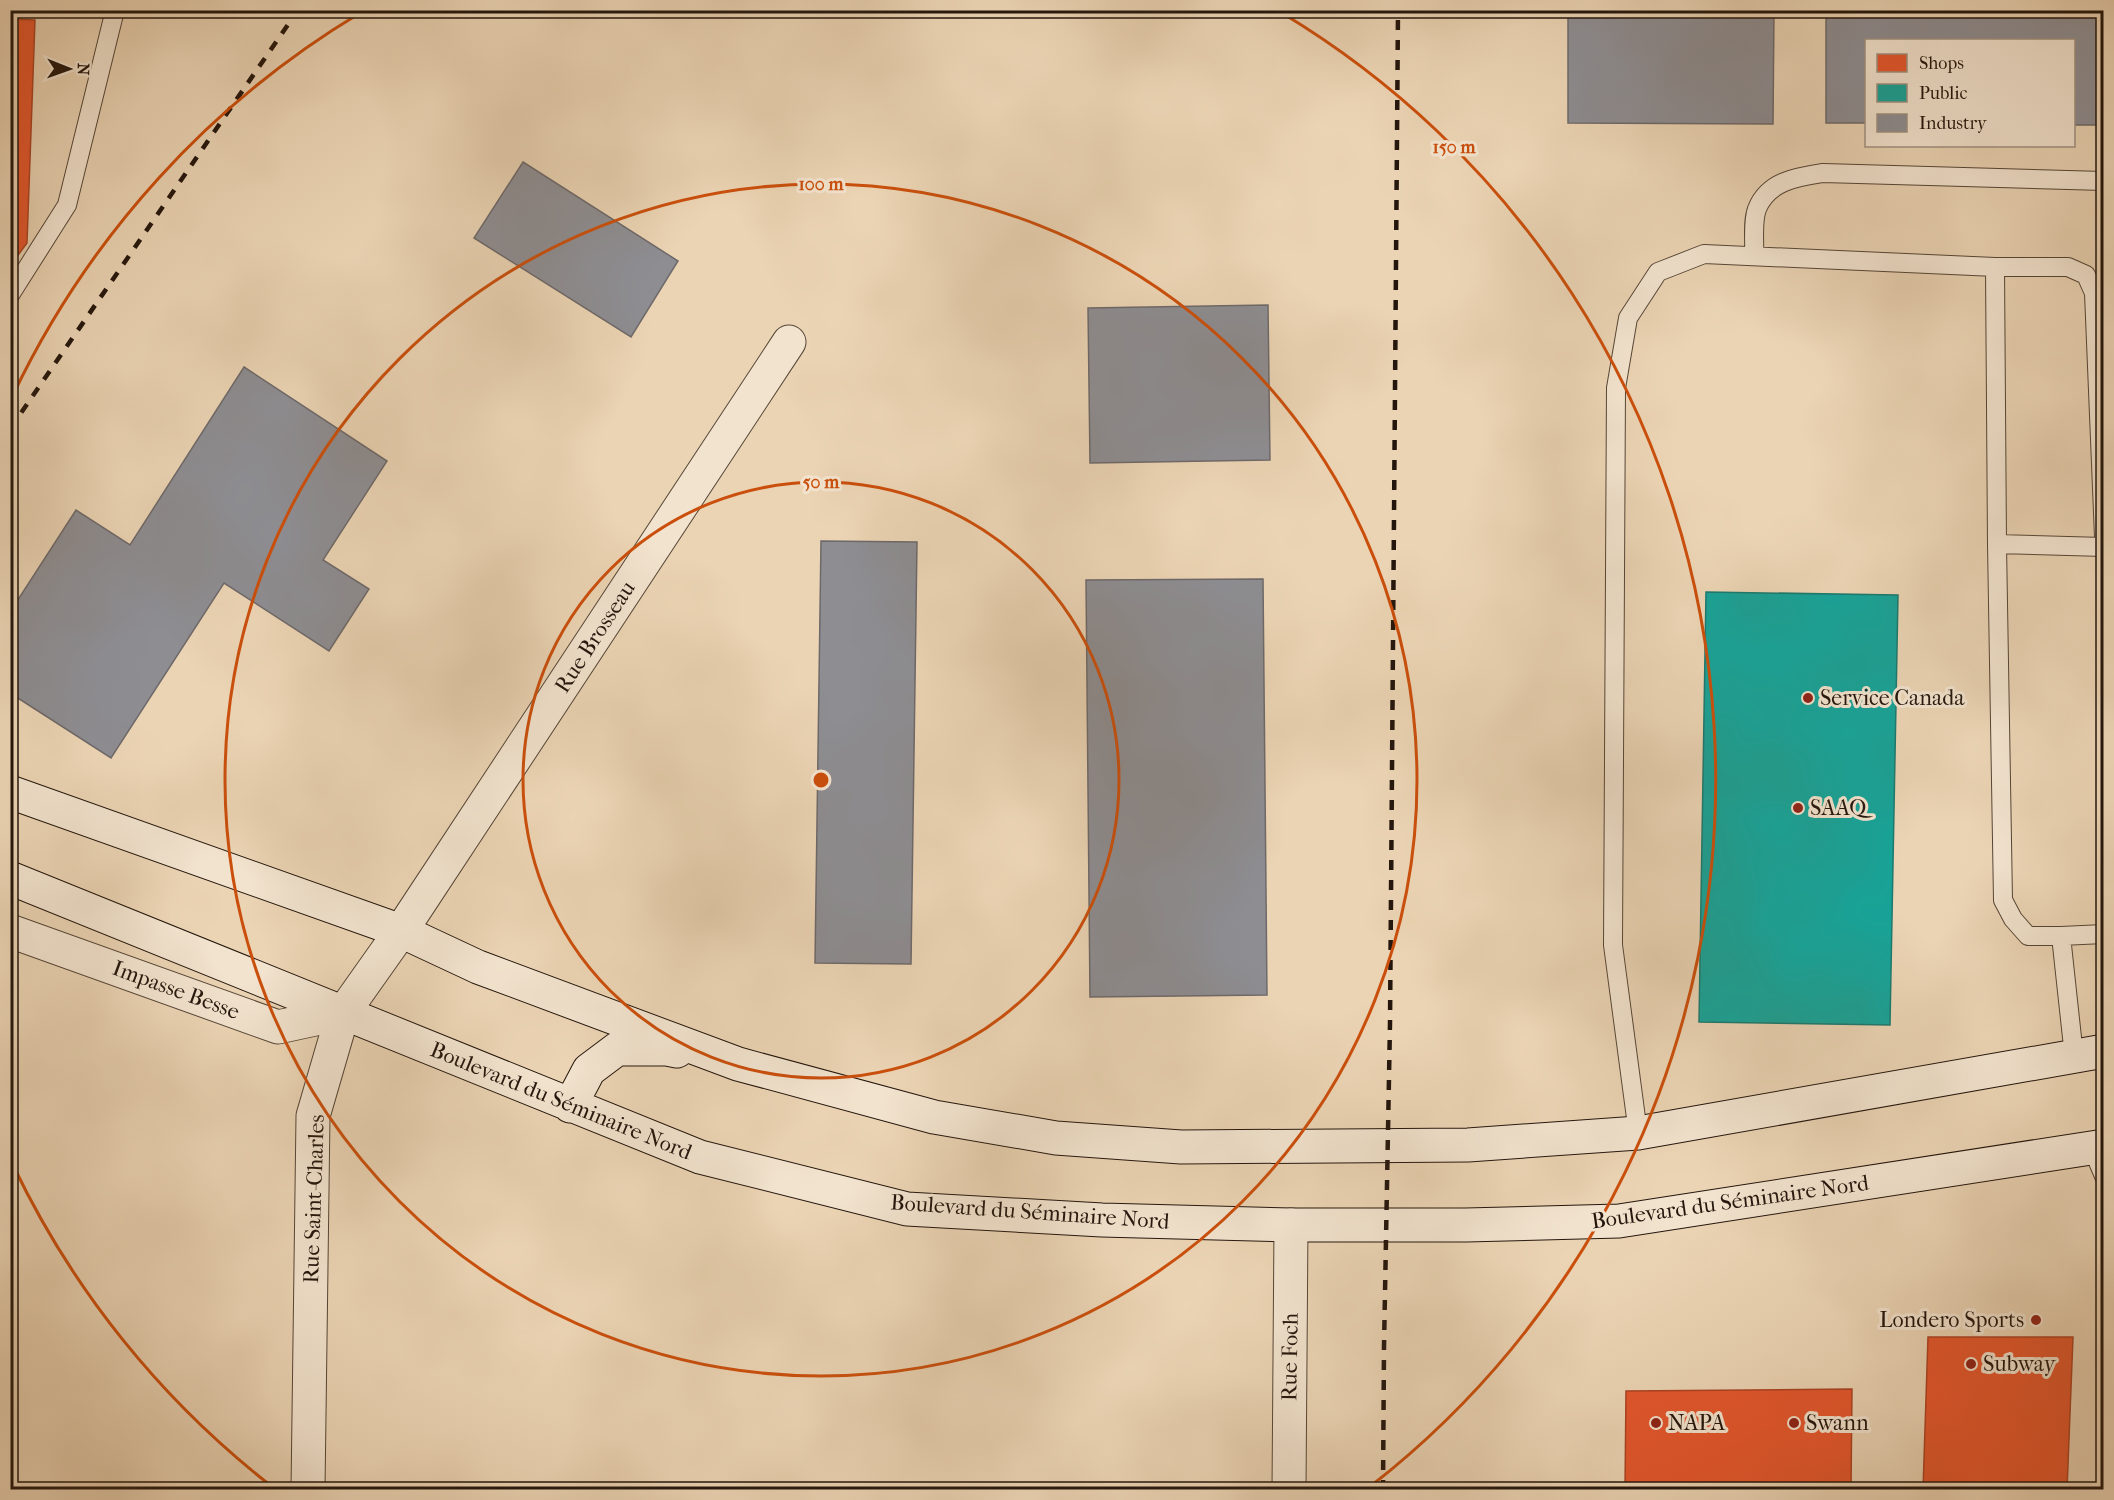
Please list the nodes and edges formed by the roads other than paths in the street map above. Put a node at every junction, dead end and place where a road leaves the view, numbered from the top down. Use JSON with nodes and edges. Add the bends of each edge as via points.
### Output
{"nodes":[{"id":1,"x":115,"y":10,"type":"edge"},
{"id":2,"x":2103,"y":181,"type":"edge"},
{"id":3,"x":1754,"y":256,"type":"junction"},
{"id":4,"x":1995,"y":267,"type":"junction"},
{"id":5,"x":10,"y":295,"type":"edge"},
{"id":6,"x":789,"y":342,"type":"dead end"},
{"id":7,"x":2103,"y":537,"type":"edge"},
{"id":8,"x":1996,"y":544,"type":"junction"},
{"id":9,"x":2103,"y":547,"type":"edge"},
{"id":10,"x":10,"y":792,"type":"edge"},
{"id":11,"x":10,"y":878,"type":"edge"},
{"id":12,"x":10,"y":931,"type":"edge"},
{"id":13,"x":401,"y":931,"type":"junction"},
{"id":14,"x":2103,"y":934,"type":"edge"},
{"id":15,"x":2061,"y":936,"type":"junction"},
{"id":16,"x":343,"y":1013,"type":"junction"},
{"id":17,"x":2089,"y":1053,"type":"edge"},
{"id":18,"x":738,"y":1064,"type":"junction"},
{"id":19,"x":570,"y":1106,"type":"junction"},
{"id":20,"x":1638,"y":1133,"type":"junction"},
{"id":21,"x":2100,"y":1157,"type":"edge"},
{"id":22,"x":1291,"y":1225,"type":"junction"},
{"id":23,"x":308,"y":1490,"type":"edge"},
{"id":24,"x":1289,"y":1490,"type":"edge"}],
"edges":[{"from":1,"to":5,"type":"lane","via":[[67,205]]},
{"from":2,"to":3,"type":"lane","via":[[1823,173],[1794,177],[1768,190],[1756,210]]},
{"from":3,"to":4,"type":"lane"},
{"from":3,"to":20,"type":"lane","via":[[1704,254],[1658,272],[1628,318],[1616,388],[1613,945]]},
{"from":4,"to":7,"type":"lane","via":[[2068,267],[2086,275],[2094,292]]},
{"from":4,"to":8,"type":"lane"},
{"from":6,"to":13,"type":"main road","name":"Rue Brosseau"},
{"from":8,"to":9,"type":"lane"},
{"from":8,"to":15,"type":"lane","via":[[2003,900],[2028,936]]},
{"from":10,"to":13,"type":"main road"},
{"from":11,"to":16,"type":"main road","name":"Boulevard du Séminaire Nord"},
{"from":12,"to":16,"type":"main road","name":"Impasse Besse","via":[[278,1027]]},
{"from":13,"to":16,"type":"main road","name":"Rue Saint-Charles"},
{"from":13,"to":18,"type":"main road","via":[[478,968]]},
{"from":14,"to":15,"type":"lane"},
{"from":15,"to":17,"type":"lane"},
{"from":16,"to":19,"type":"main road","name":"Boulevard du Séminaire Nord"},
{"from":16,"to":23,"type":"main road","name":"Rue Saint-Charles","via":[[313,1116]]},
{"from":17,"to":20,"type":"main road"},
{"from":18,"to":19,"type":"main road","via":[[666,1049],[617,1049],[589,1070]]},
{"from":18,"to":20,"type":"main road","via":[[934,1117],[1056,1138],[1180,1147],[1446,1145]]},
{"from":19,"to":22,"type":"main road","name":"Boulevard du Séminaire Nord","via":[[700,1156],[907,1209]]},
{"from":21,"to":22,"type":"main road","name":"Boulevard du Séminaire Nord","via":[[1619,1221]]},
{"from":22,"to":24,"type":"main road","name":"Rue Foch"}]}
